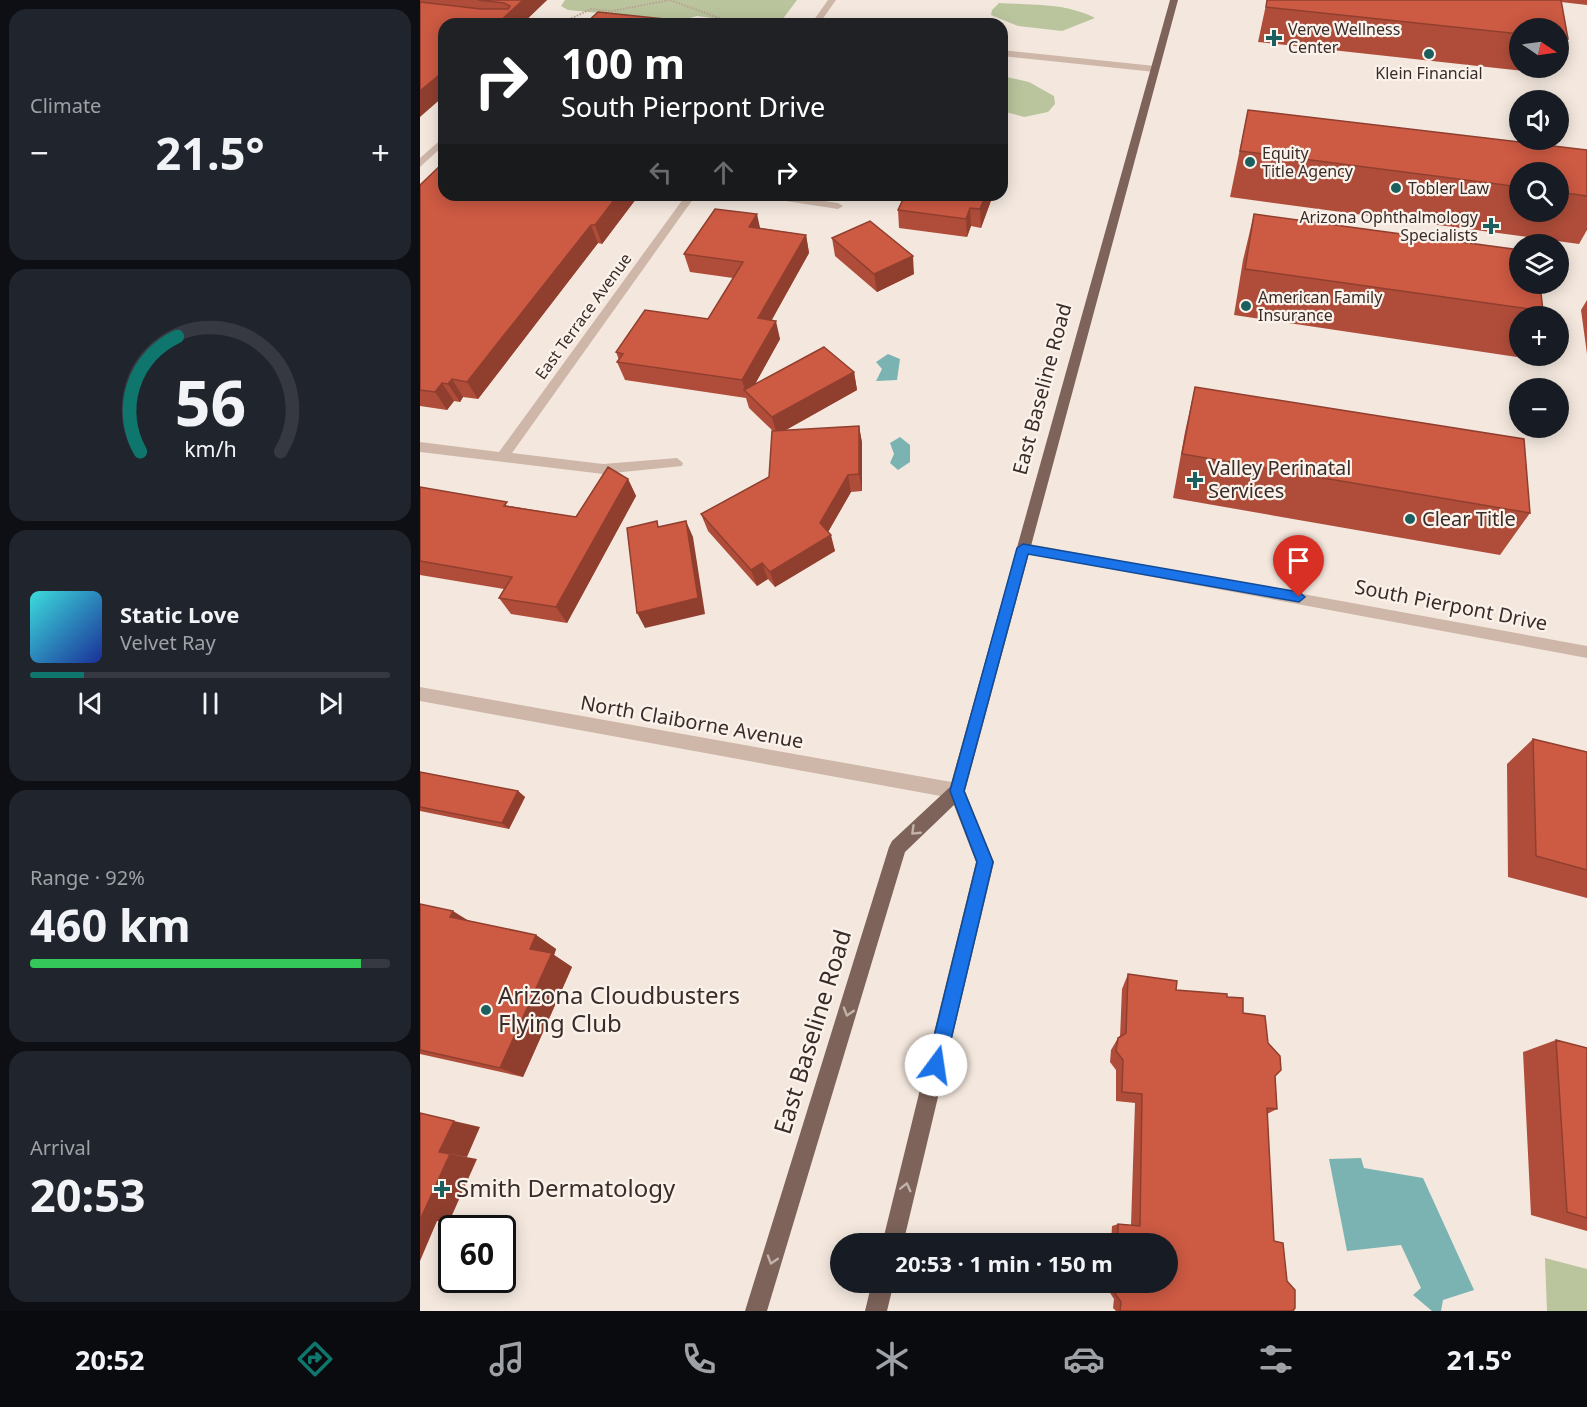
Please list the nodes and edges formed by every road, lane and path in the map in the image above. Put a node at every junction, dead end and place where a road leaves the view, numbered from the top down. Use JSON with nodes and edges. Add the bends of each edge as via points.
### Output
{"nodes":[{"id":1,"x":832,"y":0,"type":"edge"},
{"id":2,"x":1174,"y":0,"type":"edge"},
{"id":3,"x":572,"y":18,"type":"edge"},
{"id":4,"x":719,"y":18,"type":"edge"},
{"id":5,"x":819,"y":18,"type":"edge"},
{"id":6,"x":1008,"y":54,"type":"edge"},
{"id":7,"x":1155,"y":69,"type":"junction"},
{"id":8,"x":438,"y":146,"type":"edge"},
{"id":9,"x":420,"y":164,"type":"edge"},
{"id":10,"x":687,"y":201,"type":"edge"},
{"id":11,"x":805,"y":201,"type":"edge"},
{"id":12,"x":838,"y":206,"type":"dead end"},
{"id":13,"x":420,"y":447,"type":"edge"},
{"id":14,"x":502,"y":457,"type":"junction"},
{"id":15,"x":677,"y":463,"type":"dead end"},
{"id":16,"x":1023,"y":548,"type":"junction"},
{"id":17,"x":1587,"y":652,"type":"edge"},
{"id":18,"x":420,"y":694,"type":"edge"},
{"id":19,"x":957,"y":791,"type":"junction"},
{"id":20,"x":895,"y":1233,"type":"edge"},
{"id":21,"x":880,"y":1293,"type":"edge"},
{"id":22,"x":756,"y":1311,"type":"edge"},
{"id":23,"x":876,"y":1311,"type":"edge"}],
"edges":[{"from":1,"to":5,"type":"street"},
{"from":2,"to":7,"type":"main road","name":"East Baseline Road"},
{"from":3,"to":4,"type":"path","via":[[591,9],[612,11],[670,0]]},
{"from":6,"to":7,"type":"street"},
{"from":7,"to":16,"type":"main road","name":"East Baseline Road"},
{"from":8,"to":9,"type":"street"},
{"from":10,"to":14,"type":"street","name":"East Terrace Avenue"},
{"from":11,"to":12,"type":"street"},
{"from":13,"to":14,"type":"street"},
{"from":14,"to":15,"type":"street","via":[[603,469]]},
{"from":16,"to":17,"type":"street","name":"South Pierpont Drive"},
{"from":16,"to":19,"type":"main road","name":"East Baseline Road"},
{"from":18,"to":19,"type":"street","name":"North Claiborne Avenue"},
{"from":20,"to":19,"type":"main road","one_way":true,"via":[[985,862]]},
{"from":19,"to":22,"type":"main road","name":"East Baseline Road","one_way":true,"via":[[898,847]]},
{"from":21,"to":23,"type":"main road"}]}
